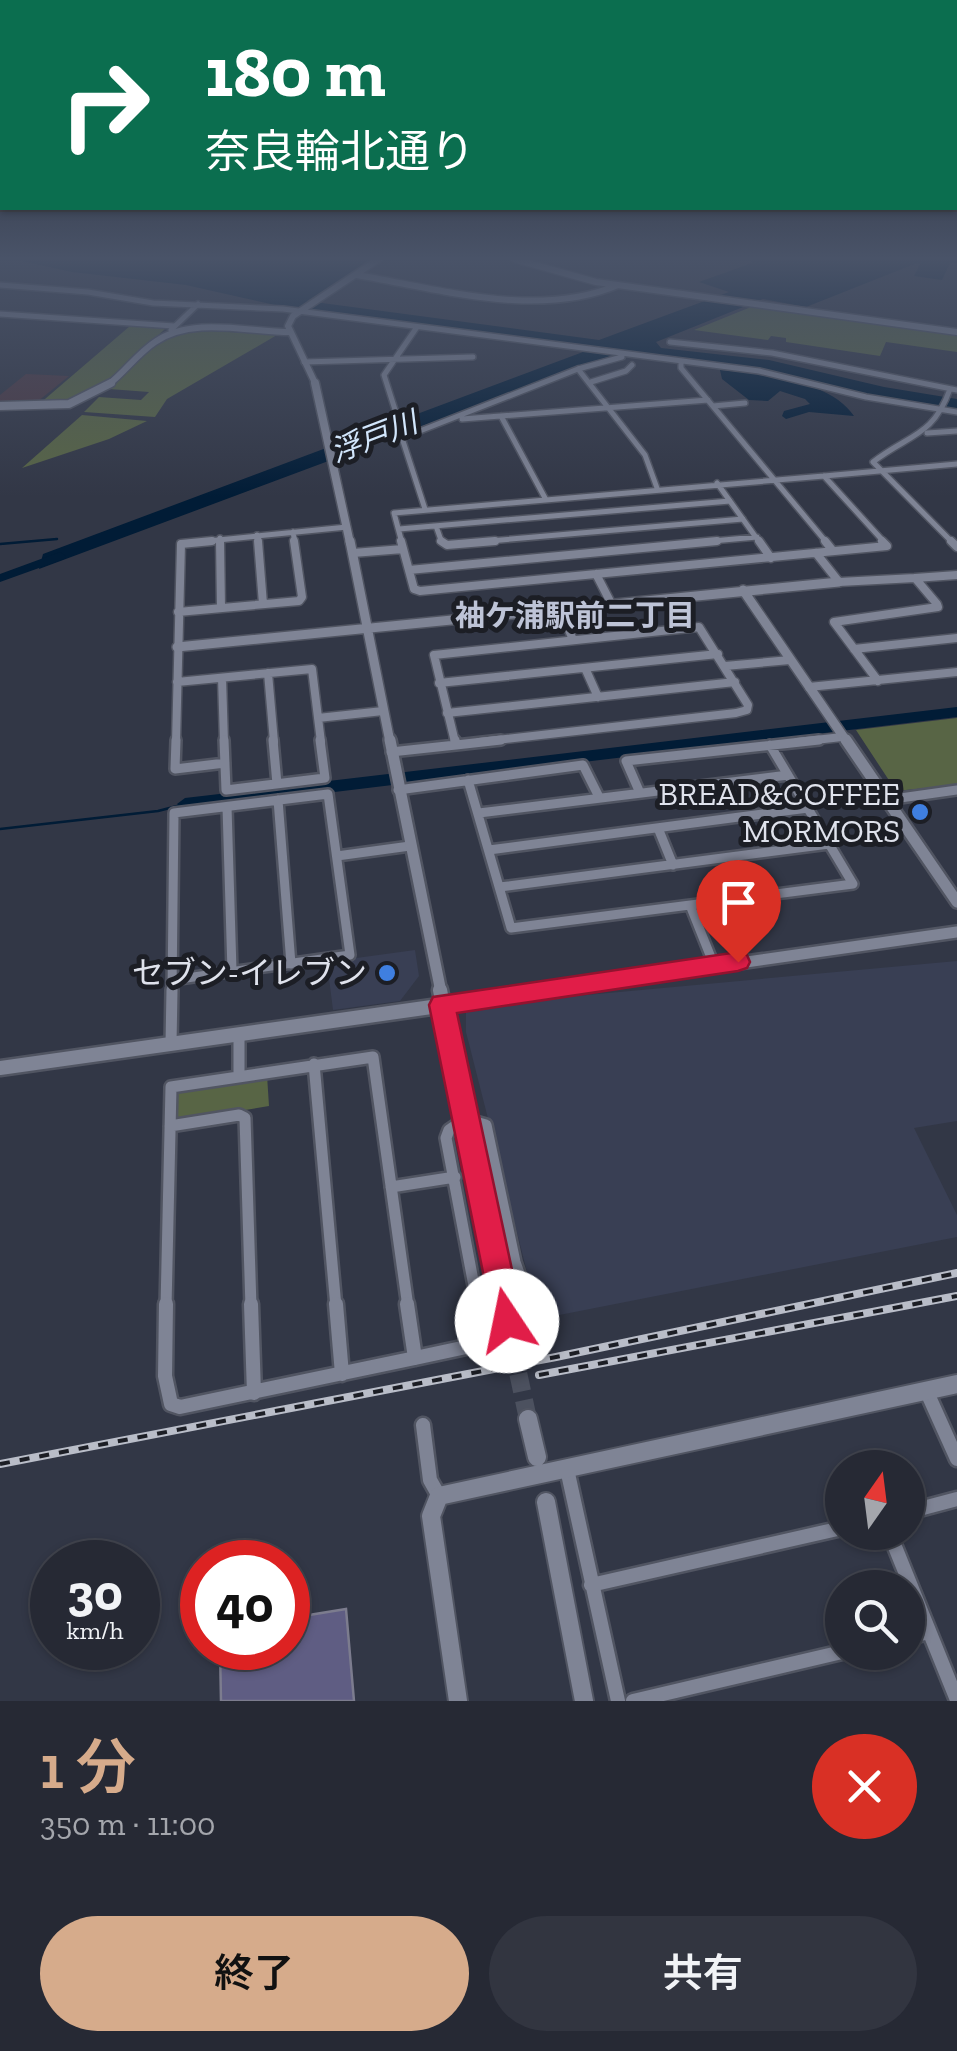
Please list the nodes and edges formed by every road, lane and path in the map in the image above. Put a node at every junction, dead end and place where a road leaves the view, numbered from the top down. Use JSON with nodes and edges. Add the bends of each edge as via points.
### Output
{"nodes":[{"id":1,"x":160,"y":338,"type":"edge"},
{"id":2,"x":293,"y":338,"type":"edge"},
{"id":3,"x":410,"y":338,"type":"edge"},
{"id":4,"x":499,"y":338,"type":"edge"},
{"id":5,"x":670,"y":342,"type":"dead end"},
{"id":6,"x":473,"y":356,"type":"dead end"},
{"id":7,"x":624,"y":356,"type":"junction"},
{"id":8,"x":394,"y":360,"type":"junction"},
{"id":9,"x":304,"y":362,"type":"junction"},
{"id":10,"x":680,"y":362,"type":"junction"},
{"id":11,"x":632,"y":364,"type":"dead end"},
{"id":12,"x":578,"y":369,"type":"junction"},
{"id":13,"x":591,"y":382,"type":"junction"},
{"id":14,"x":952,"y":392,"type":"edge"},
{"id":15,"x":710,"y":403,"type":"junction"},
{"id":16,"x":745,"y":403,"type":"dead end"},
{"id":17,"x":0,"y":406,"type":"edge"},
{"id":18,"x":606,"y":408,"type":"junction"},
{"id":19,"x":944,"y":410,"type":"junction"},
{"id":20,"x":957,"y":412,"type":"edge"},
{"id":21,"x":501,"y":416,"type":"junction"},
{"id":22,"x":398,"y":419,"type":"dead end"},
{"id":23,"x":450,"y":420,"type":"junction"},
{"id":24,"x":957,"y":431,"type":"edge"},
{"id":25,"x":927,"y":433,"type":"junction"},
{"id":26,"x":957,"y":464,"type":"edge"},
{"id":27,"x":881,"y":470,"type":"junction"},
{"id":28,"x":823,"y":474,"type":"junction"},
{"id":29,"x":773,"y":479,"type":"junction"},
{"id":30,"x":718,"y":483,"type":"junction"},
{"id":31,"x":657,"y":488,"type":"junction"},
{"id":32,"x":558,"y":497,"type":"junction"},
{"id":33,"x":545,"y":498,"type":"junction"},
{"id":34,"x":730,"y":501,"type":"junction"},
{"id":35,"x":425,"y":509,"type":"junction"},
{"id":36,"x":567,"y":515,"type":"junction"},
{"id":37,"x":743,"y":519,"type":"junction"},
{"id":38,"x":436,"y":526,"type":"junction"},
{"id":39,"x":347,"y":527,"type":"junction"},
{"id":40,"x":398,"y":530,"type":"junction"},
{"id":41,"x":293,"y":532,"type":"junction"},
{"id":42,"x":576,"y":534,"type":"junction"},
{"id":43,"x":257,"y":535,"type":"junction"},
{"id":44,"x":757,"y":537,"type":"junction"},
{"id":45,"x":220,"y":538,"type":"junction"},
{"id":46,"x":957,"y":547,"type":"edge"},
{"id":47,"x":403,"y":549,"type":"junction"},
{"id":48,"x":832,"y":551,"type":"junction"},
{"id":49,"x":353,"y":553,"type":"junction"},
{"id":50,"x":586,"y":553,"type":"junction"},
{"id":51,"x":816,"y":553,"type":"junction"},
{"id":52,"x":771,"y":558,"type":"junction"},
{"id":53,"x":409,"y":570,"type":"junction"},
{"id":54,"x":596,"y":574,"type":"junction"},
{"id":55,"x":957,"y":575,"type":"edge"},
{"id":56,"x":914,"y":578,"type":"junction"},
{"id":57,"x":838,"y":582,"type":"junction"},
{"id":58,"x":743,"y":590,"type":"junction"},
{"id":59,"x":611,"y":603,"type":"junction"},
{"id":60,"x":262,"y":604,"type":"junction"},
{"id":61,"x":220,"y":608,"type":"junction"},
{"id":62,"x":560,"y":608,"type":"junction"},
{"id":63,"x":178,"y":612,"type":"junction"},
{"id":64,"x":366,"y":626,"type":"junction"},
{"id":65,"x":957,"y":638,"type":"edge"},
{"id":66,"x":574,"y":640,"type":"junction"},
{"id":67,"x":177,"y":646,"type":"junction"},
{"id":68,"x":854,"y":649,"type":"junction"},
{"id":69,"x":718,"y":654,"type":"junction"},
{"id":70,"x":790,"y":660,"type":"junction"},
{"id":71,"x":725,"y":666,"type":"junction"},
{"id":72,"x":584,"y":668,"type":"junction"},
{"id":73,"x":957,"y":672,"type":"edge"},
{"id":74,"x":268,"y":673,"type":"junction"},
{"id":75,"x":222,"y":678,"type":"junction"},
{"id":76,"x":878,"y":681,"type":"junction"},
{"id":77,"x":177,"y":682,"type":"junction"},
{"id":78,"x":734,"y":682,"type":"junction"},
{"id":79,"x":439,"y":683,"type":"junction"},
{"id":80,"x":809,"y":688,"type":"junction"},
{"id":81,"x":598,"y":697,"type":"junction"},
{"id":82,"x":383,"y":710,"type":"junction"},
{"id":83,"x":447,"y":713,"type":"junction"},
{"id":84,"x":318,"y":718,"type":"junction"},
{"id":85,"x":842,"y":736,"type":"junction"},
{"id":86,"x":456,"y":745,"type":"junction"},
{"id":87,"x":770,"y":745,"type":"junction"},
{"id":88,"x":390,"y":752,"type":"junction"},
{"id":89,"x":225,"y":763,"type":"junction"},
{"id":90,"x":788,"y":775,"type":"junction"},
{"id":91,"x":468,"y":780,"type":"junction"},
{"id":92,"x":277,"y":784,"type":"junction"},
{"id":93,"x":397,"y":787,"type":"junction"},
{"id":94,"x":957,"y":790,"type":"edge"},
{"id":95,"x":640,"y":793,"type":"junction"},
{"id":96,"x":599,"y":797,"type":"junction"},
{"id":97,"x":278,"y":800,"type":"junction"},
{"id":98,"x":886,"y":800,"type":"junction"},
{"id":99,"x":227,"y":806,"type":"junction"},
{"id":100,"x":808,"y":808,"type":"junction"},
{"id":101,"x":479,"y":813,"type":"junction"},
{"id":102,"x":658,"y":828,"type":"junction"},
{"id":103,"x":829,"y":844,"type":"junction"},
{"id":104,"x":410,"y":846,"type":"junction"},
{"id":105,"x":489,"y":850,"type":"junction"},
{"id":106,"x":338,"y":856,"type":"junction"},
{"id":107,"x":673,"y":864,"type":"junction"},
{"id":108,"x":500,"y":887,"type":"junction"},
{"id":109,"x":957,"y":902,"type":"edge"},
{"id":110,"x":690,"y":905,"type":"junction"},
{"id":111,"x":957,"y":932,"type":"edge"},
{"id":112,"x":291,"y":964,"type":"junction"},
{"id":113,"x":714,"y":965,"type":"junction"},
{"id":114,"x":232,"y":971,"type":"junction"},
{"id":115,"x":172,"y":980,"type":"junction"},
{"id":116,"x":442,"y":1005,"type":"junction"},
{"id":117,"x":239,"y":1034,"type":"junction"},
{"id":118,"x":171,"y":1044,"type":"junction"},
{"id":119,"x":314,"y":1064,"type":"junction"},
{"id":120,"x":0,"y":1068,"type":"edge"},
{"id":121,"x":239,"y":1075,"type":"junction"},
{"id":122,"x":466,"y":1119,"type":"junction"},
{"id":123,"x":170,"y":1126,"type":"junction"},
{"id":124,"x":454,"y":1177,"type":"junction"},
{"id":125,"x":392,"y":1188,"type":"junction"},
{"id":126,"x":507,"y":1321,"type":"tunnel mouth"},
{"id":127,"x":485,"y":1342,"type":"junction"},
{"id":128,"x":414,"y":1360,"type":"junction"},
{"id":129,"x":342,"y":1374,"type":"junction"},
{"id":130,"x":957,"y":1384,"type":"edge"},
{"id":131,"x":926,"y":1390,"type":"junction"},
{"id":132,"x":254,"y":1393,"type":"junction"},
{"id":133,"x":528,"y":1420,"type":"tunnel mouth"},
{"id":134,"x":423,"y":1426,"type":"dead end"},
{"id":135,"x":537,"y":1457,"type":"dead end"},
{"id":136,"x":957,"y":1459,"type":"edge"},
{"id":137,"x":566,"y":1469,"type":"junction"},
{"id":138,"x":439,"y":1496,"type":"junction"},
{"id":139,"x":957,"y":1499,"type":"edge"},
{"id":140,"x":546,"y":1502,"type":"dead end"},
{"id":141,"x":925,"y":1507,"type":"edge"},
{"id":142,"x":825,"y":1532,"type":"edge"},
{"id":143,"x":896,"y":1550,"type":"edge"},
{"id":144,"x":590,"y":1585,"type":"junction"},
{"id":145,"x":929,"y":1632,"type":"junction"},
{"id":146,"x":925,"y":1633,"type":"edge"},
{"id":147,"x":825,"y":1656,"type":"edge"},
{"id":148,"x":957,"y":1700,"type":"edge"},
{"id":149,"x":458,"y":1701,"type":"edge"},
{"id":150,"x":584,"y":1701,"type":"edge"},
{"id":151,"x":618,"y":1701,"type":"edge"},
{"id":152,"x":632,"y":1701,"type":"edge"}],
"edges":[{"from":1,"to":17,"type":"street","via":[[91,398],[48,408]]},
{"from":2,"to":9,"type":"street"},
{"from":3,"to":8,"type":"street"},
{"from":4,"to":7,"type":"street"},
{"from":5,"to":14,"type":"street","via":[[772,353]]},
{"from":6,"to":8,"type":"street"},
{"from":7,"to":10,"type":"street"},
{"from":7,"to":12,"type":"street"},
{"from":8,"to":9,"type":"street"},
{"from":8,"to":22,"type":"street","via":[[384,375]]},
{"from":9,"to":39,"type":"street","via":[[320,399]]},
{"from":10,"to":15,"type":"street"},
{"from":10,"to":19,"type":"street","via":[[764,372]]},
{"from":11,"to":13,"type":"street"},
{"from":12,"to":13,"type":"street"},
{"from":12,"to":23,"type":"street"},
{"from":13,"to":18,"type":"street"},
{"from":14,"to":19,"type":"street"},
{"from":15,"to":16,"type":"street"},
{"from":15,"to":18,"type":"street"},
{"from":15,"to":29,"type":"street"},
{"from":18,"to":21,"type":"street"},
{"from":18,"to":31,"type":"street","via":[[646,455]]},
{"from":19,"to":20,"type":"street"},
{"from":19,"to":25,"type":"street"},
{"from":21,"to":23,"type":"street"},
{"from":21,"to":33,"type":"street"},
{"from":23,"to":35,"type":"street","via":[[402,438]]},
{"from":24,"to":25,"type":"street"},
{"from":25,"to":27,"type":"street","via":[[877,457],[873,462]]},
{"from":26,"to":27,"type":"street"},
{"from":27,"to":28,"type":"street"},
{"from":27,"to":46,"type":"street"},
{"from":28,"to":29,"type":"street"},
{"from":28,"to":48,"type":"street","via":[[887,546]]},
{"from":29,"to":30,"type":"street"},
{"from":29,"to":48,"type":"street"},
{"from":30,"to":31,"type":"street"},
{"from":30,"to":34,"type":"street"},
{"from":31,"to":32,"type":"street"},
{"from":32,"to":33,"type":"street"},
{"from":32,"to":36,"type":"street"},
{"from":33,"to":35,"type":"street"},
{"from":34,"to":36,"type":"street"},
{"from":34,"to":37,"type":"street"},
{"from":35,"to":40,"type":"street","via":[[394,513]]},
{"from":36,"to":38,"type":"street"},
{"from":37,"to":42,"type":"street"},
{"from":37,"to":44,"type":"street"},
{"from":38,"to":40,"type":"street"},
{"from":38,"to":42,"type":"street","via":[[448,545]]},
{"from":39,"to":41,"type":"street"},
{"from":39,"to":49,"type":"street"},
{"from":40,"to":47,"type":"street"},
{"from":41,"to":43,"type":"street"},
{"from":41,"to":60,"type":"street","via":[[302,597]]},
{"from":42,"to":50,"type":"street"},
{"from":43,"to":45,"type":"street"},
{"from":43,"to":60,"type":"street"},
{"from":44,"to":50,"type":"street"},
{"from":44,"to":52,"type":"street"},
{"from":45,"to":61,"type":"street"},
{"from":45,"to":63,"type":"street","via":[[181,544]]},
{"from":47,"to":49,"type":"street"},
{"from":47,"to":53,"type":"street"},
{"from":48,"to":51,"type":"street"},
{"from":49,"to":64,"type":"street"},
{"from":50,"to":53,"type":"street"},
{"from":51,"to":52,"type":"street"},
{"from":51,"to":57,"type":"street"},
{"from":52,"to":54,"type":"street"},
{"from":53,"to":54,"type":"street","via":[[420,591]]},
{"from":54,"to":59,"type":"street"},
{"from":55,"to":56,"type":"street"},
{"from":56,"to":57,"type":"street"},
{"from":56,"to":68,"type":"street","via":[[938,607],[836,620]]},
{"from":57,"to":58,"type":"street"},
{"from":58,"to":59,"type":"street"},
{"from":58,"to":70,"type":"street"},
{"from":59,"to":62,"type":"street"},
{"from":60,"to":61,"type":"street"},
{"from":61,"to":63,"type":"street"},
{"from":62,"to":64,"type":"street"},
{"from":62,"to":66,"type":"street"},
{"from":63,"to":67,"type":"street"},
{"from":64,"to":67,"type":"street"},
{"from":64,"to":82,"type":"street"},
{"from":65,"to":68,"type":"street"},
{"from":66,"to":69,"type":"street","via":[[699,627]]},
{"from":66,"to":79,"type":"street","via":[[434,655]]},
{"from":67,"to":77,"type":"street"},
{"from":68,"to":76,"type":"street"},
{"from":69,"to":71,"type":"street"},
{"from":69,"to":72,"type":"street"},
{"from":70,"to":71,"type":"street"},
{"from":70,"to":80,"type":"street"},
{"from":71,"to":78,"type":"street"},
{"from":72,"to":79,"type":"street"},
{"from":72,"to":81,"type":"street"},
{"from":73,"to":76,"type":"street"},
{"from":74,"to":75,"type":"street"},
{"from":74,"to":84,"type":"street","via":[[312,669]]},
{"from":74,"to":92,"type":"street"},
{"from":75,"to":77,"type":"street"},
{"from":75,"to":89,"type":"street"},
{"from":76,"to":80,"type":"street"},
{"from":77,"to":89,"type":"street","via":[[175,769]]},
{"from":78,"to":81,"type":"street"},
{"from":78,"to":86,"type":"street","via":[[747,710]]},
{"from":79,"to":83,"type":"street"},
{"from":80,"to":85,"type":"street"},
{"from":81,"to":83,"type":"street"},
{"from":82,"to":84,"type":"street"},
{"from":82,"to":88,"type":"street"},
{"from":83,"to":86,"type":"street"},
{"from":84,"to":92,"type":"street","via":[[326,778]]},
{"from":85,"to":87,"type":"street"},
{"from":85,"to":98,"type":"street"},
{"from":86,"to":88,"type":"street"},
{"from":87,"to":90,"type":"street"},
{"from":87,"to":95,"type":"street","via":[[626,761]]},
{"from":88,"to":93,"type":"street"},
{"from":89,"to":92,"type":"street","via":[[226,790]]},
{"from":90,"to":95,"type":"street"},
{"from":90,"to":100,"type":"street"},
{"from":91,"to":93,"type":"street"},
{"from":91,"to":96,"type":"street","via":[[582,765]]},
{"from":91,"to":101,"type":"street"},
{"from":93,"to":104,"type":"street"},
{"from":94,"to":98,"type":"street"},
{"from":95,"to":96,"type":"street"},
{"from":96,"to":101,"type":"street"},
{"from":97,"to":99,"type":"street"},
{"from":97,"to":106,"type":"street","via":[[328,794]]},
{"from":97,"to":112,"type":"street"},
{"from":98,"to":109,"type":"street"},
{"from":99,"to":114,"type":"street"},
{"from":99,"to":115,"type":"street","via":[[174,813]]},
{"from":100,"to":102,"type":"street"},
{"from":100,"to":103,"type":"street"},
{"from":101,"to":105,"type":"street"},
{"from":102,"to":105,"type":"street"},
{"from":102,"to":107,"type":"street"},
{"from":103,"to":107,"type":"street"},
{"from":103,"to":110,"type":"street","via":[[853,884]]},
{"from":104,"to":106,"type":"street"},
{"from":104,"to":116,"type":"street"},
{"from":105,"to":108,"type":"street"},
{"from":106,"to":112,"type":"street","via":[[350,955]]},
{"from":107,"to":108,"type":"street"},
{"from":108,"to":110,"type":"street","via":[[511,928]]},
{"from":110,"to":113,"type":"street"},
{"from":111,"to":113,"type":"street"},
{"from":112,"to":114,"type":"street"},
{"from":113,"to":116,"type":"street"},
{"from":114,"to":115,"type":"street"},
{"from":115,"to":118,"type":"street"},
{"from":116,"to":117,"type":"street"},
{"from":116,"to":122,"type":"street"},
{"from":117,"to":118,"type":"street"},
{"from":117,"to":121,"type":"street"},
{"from":118,"to":120,"type":"street"},
{"from":119,"to":121,"type":"street"},
{"from":119,"to":125,"type":"street","via":[[373,1057]]},
{"from":119,"to":129,"type":"street"},
{"from":121,"to":123,"type":"street","via":[[171,1087]]},
{"from":122,"to":124,"type":"street","via":[[446,1138]]},
{"from":122,"to":126,"type":"street"},
{"from":122,"to":127,"type":"street","via":[[486,1125],[536,1332]]},
{"from":123,"to":132,"type":"street","via":[[244,1118]]},
{"from":123,"to":132,"type":"street","via":[[165,1376],[171,1404]]},
{"from":124,"to":125,"type":"street"},
{"from":124,"to":127,"type":"street"},
{"from":125,"to":128,"type":"street"},
{"from":127,"to":128,"type":"street"},
{"from":128,"to":129,"type":"street"},
{"from":129,"to":132,"type":"street"},
{"from":130,"to":131,"type":"street"},
{"from":131,"to":136,"type":"street"},
{"from":131,"to":137,"type":"street"},
{"from":133,"to":135,"type":"street"},
{"from":134,"to":138,"type":"street","via":[[430,1480]]},
{"from":137,"to":138,"type":"street"},
{"from":137,"to":144,"type":"street"},
{"from":138,"to":149,"type":"street","via":[[432,1516]]},
{"from":139,"to":141,"type":"street"},
{"from":140,"to":150,"type":"street"},
{"from":142,"to":144,"type":"street"},
{"from":143,"to":145,"type":"street"},
{"from":144,"to":151,"type":"street"},
{"from":145,"to":146,"type":"street"},
{"from":145,"to":148,"type":"street"},
{"from":147,"to":152,"type":"street"}]}
